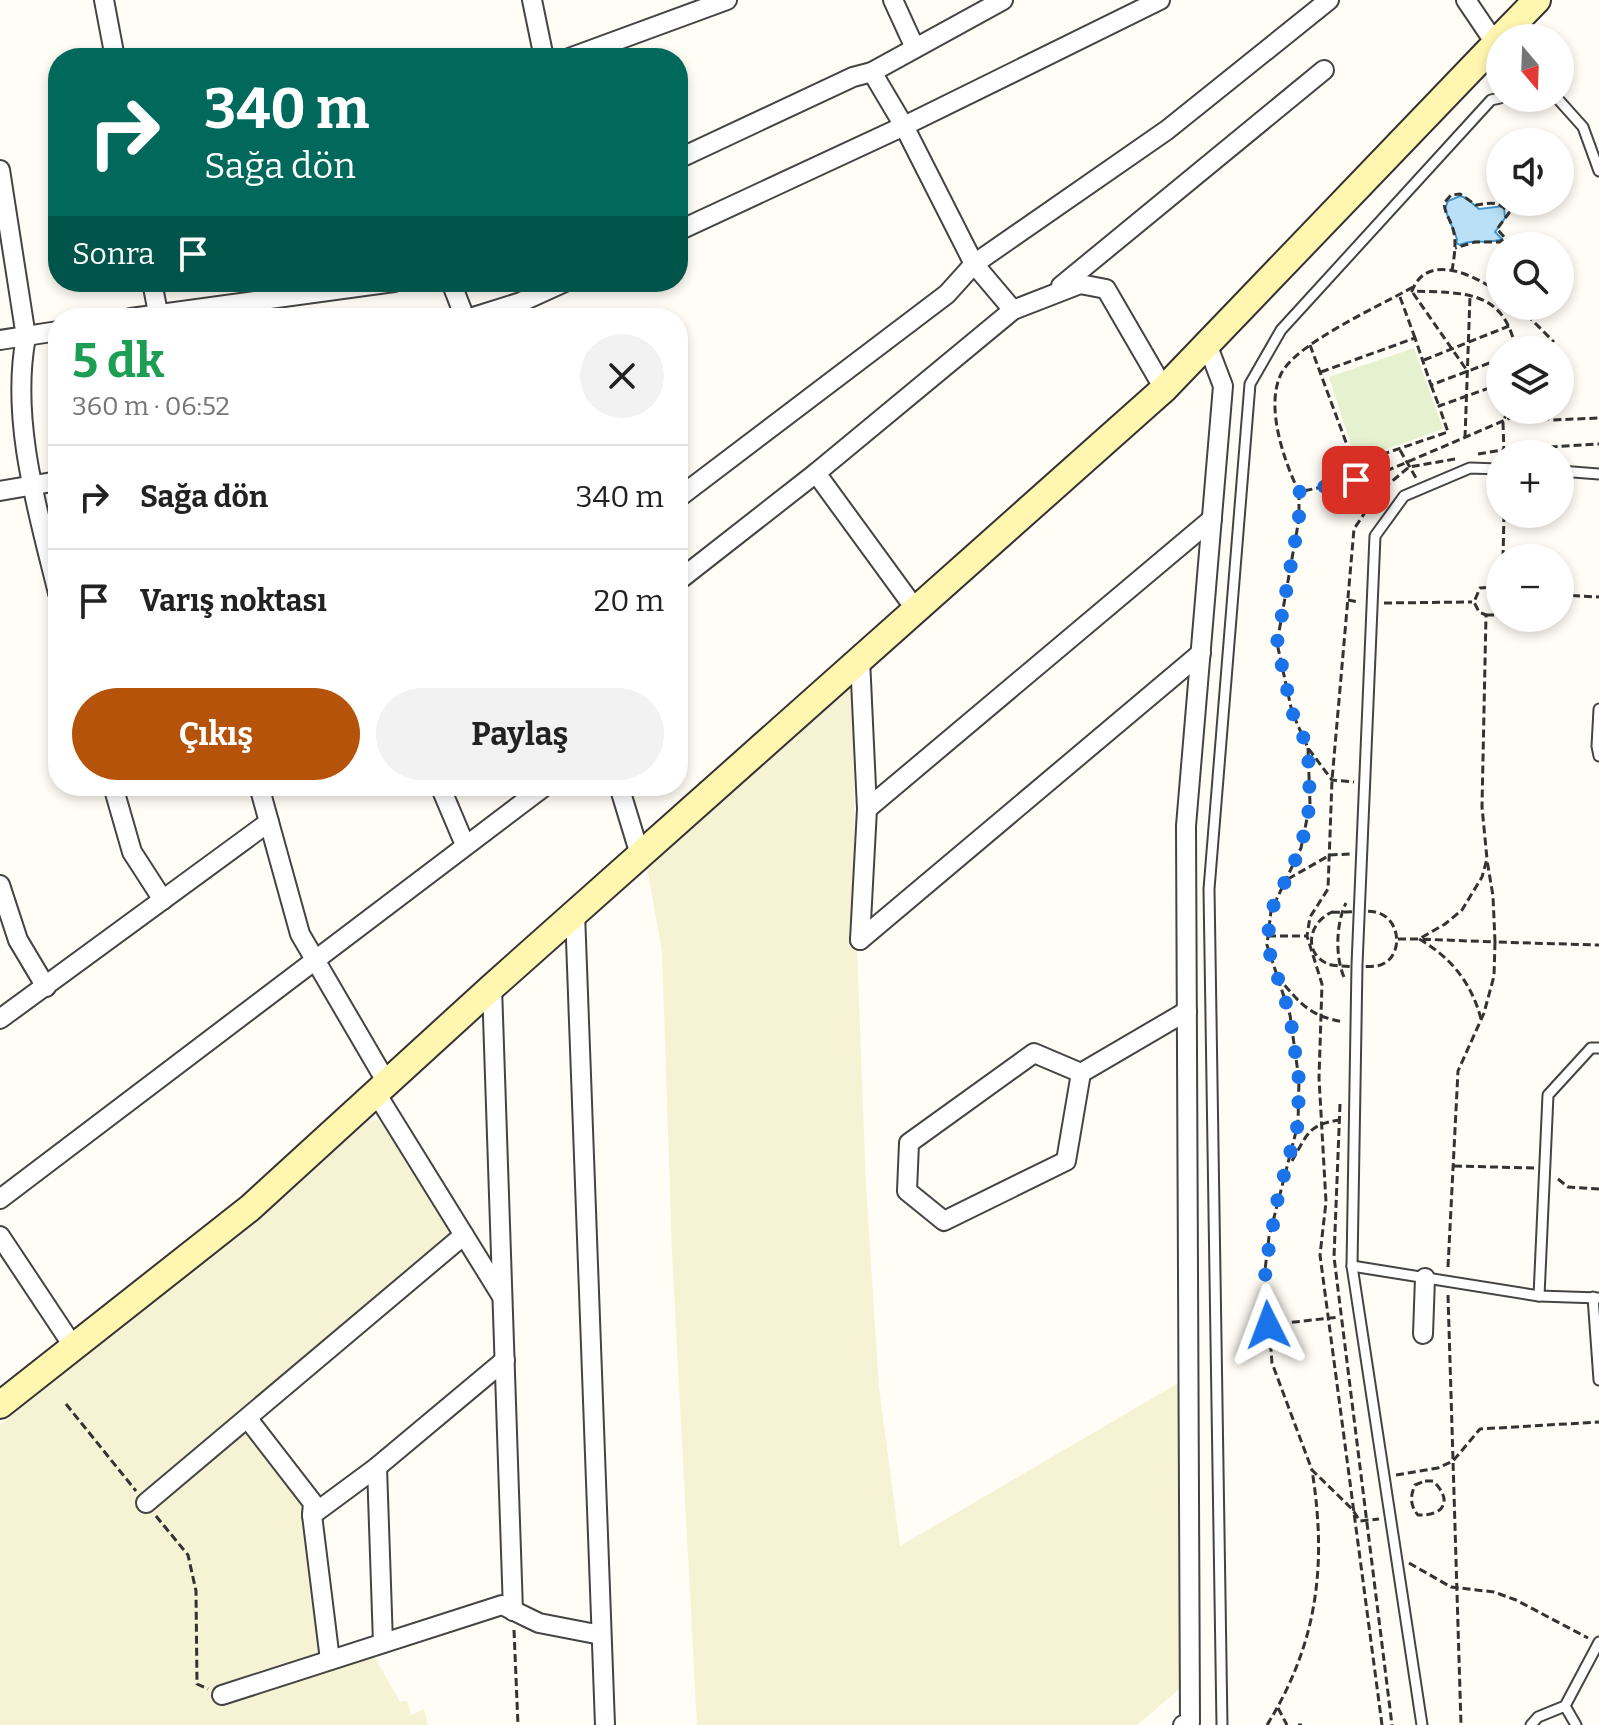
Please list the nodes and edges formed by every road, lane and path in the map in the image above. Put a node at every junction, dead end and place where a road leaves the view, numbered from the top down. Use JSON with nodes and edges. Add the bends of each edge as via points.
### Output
{"nodes":[{"id":1,"x":104,"y":0,"type":"edge"},
{"id":2,"x":532,"y":0,"type":"edge"},
{"id":3,"x":727,"y":0,"type":"edge"},
{"id":4,"x":893,"y":0,"type":"edge"},
{"id":5,"x":1003,"y":0,"type":"edge"},
{"id":6,"x":1160,"y":0,"type":"edge"},
{"id":7,"x":1329,"y":0,"type":"edge"},
{"id":8,"x":1466,"y":0,"type":"edge"},
{"id":9,"x":1537,"y":0,"type":"edge"},
{"id":10,"x":1486,"y":24,"type":"edge"},
{"id":11,"x":1514,"y":24,"type":"edge"},
{"id":12,"x":113,"y":48,"type":"edge"},
{"id":13,"x":542,"y":48,"type":"edge"},
{"id":14,"x":596,"y":48,"type":"edge"},
{"id":15,"x":915,"y":48,"type":"junction"},
{"id":16,"x":1486,"y":54,"type":"edge"},
{"id":17,"x":1324,"y":70,"type":"dead end"},
{"id":18,"x":872,"y":72,"type":"junction"},
{"id":19,"x":1486,"y":105,"type":"edge"},
{"id":20,"x":1570,"y":112,"type":"edge"},
{"id":21,"x":904,"y":126,"type":"junction"},
{"id":22,"x":688,"y":154,"type":"edge"},
{"id":23,"x":0,"y":170,"type":"edge"},
{"id":24,"x":1599,"y":171,"type":"edge"},
{"id":25,"x":688,"y":226,"type":"edge"},
{"id":26,"x":1455,"y":248,"type":"junction"},
{"id":27,"x":974,"y":264,"type":"junction"},
{"id":28,"x":1452,"y":271,"type":"junction"},
{"id":29,"x":1486,"y":283,"type":"edge"},
{"id":30,"x":1413,"y":289,"type":"junction"},
{"id":31,"x":325,"y":292,"type":"edge"},
{"id":32,"x":550,"y":292,"type":"edge"},
{"id":33,"x":1399,"y":295,"type":"junction"},
{"id":34,"x":1470,"y":296,"type":"junction"},
{"id":35,"x":1046,"y":297,"type":"junction"},
{"id":36,"x":214,"y":308,"type":"edge"},
{"id":37,"x":527,"y":308,"type":"edge"},
{"id":38,"x":1013,"y":310,"type":"junction"},
{"id":39,"x":1532,"y":320,"type":"edge"},
{"id":40,"x":1509,"y":326,"type":"junction"},
{"id":41,"x":48,"y":333,"type":"edge"},
{"id":42,"x":1512,"y":336,"type":"edge"},
{"id":43,"x":1548,"y":336,"type":"edge"},
{"id":44,"x":26,"y":337,"type":"junction"},
{"id":45,"x":1415,"y":338,"type":"junction"},
{"id":46,"x":0,"y":340,"type":"edge"},
{"id":47,"x":1469,"y":341,"type":"junction"},
{"id":48,"x":1207,"y":344,"type":"junction"},
{"id":49,"x":1310,"y":345,"type":"junction"},
{"id":50,"x":1452,"y":349,"type":"junction"},
{"id":51,"x":1423,"y":360,"type":"junction"},
{"id":52,"x":1486,"y":365,"type":"edge"},
{"id":53,"x":1468,"y":372,"type":"junction"},
{"id":54,"x":1320,"y":373,"type":"junction"},
{"id":55,"x":1431,"y":385,"type":"junction"},
{"id":56,"x":1164,"y":389,"type":"junction"},
{"id":57,"x":1486,"y":389,"type":"edge"},
{"id":58,"x":1467,"y":396,"type":"junction"},
{"id":59,"x":1439,"y":406,"type":"junction"},
{"id":60,"x":1599,"y":418,"type":"edge"},
{"id":61,"x":1574,"y":419,"type":"edge"},
{"id":62,"x":1498,"y":424,"type":"edge"},
{"id":63,"x":1465,"y":438,"type":"junction"},
{"id":64,"x":1399,"y":449,"type":"junction"},
{"id":65,"x":1407,"y":463,"type":"junction"},
{"id":66,"x":1486,"y":469,"type":"edge"},
{"id":67,"x":1574,"y":472,"type":"edge"},
{"id":68,"x":816,"y":473,"type":"junction"},
{"id":69,"x":1599,"y":474,"type":"edge"},
{"id":70,"x":48,"y":483,"type":"edge"},
{"id":71,"x":31,"y":486,"type":"junction"},
{"id":72,"x":1421,"y":489,"type":"junction"},
{"id":73,"x":688,"y":490,"type":"edge"},
{"id":74,"x":0,"y":491,"type":"edge"},
{"id":75,"x":1299,"y":492,"type":"junction"},
{"id":76,"x":1212,"y":519,"type":"junction"},
{"id":77,"x":48,"y":553,"type":"edge"},
{"id":78,"x":688,"y":573,"type":"edge"},
{"id":79,"x":1486,"y":588,"type":"edge"},
{"id":80,"x":1574,"y":596,"type":"edge"},
{"id":81,"x":1599,"y":597,"type":"edge"},
{"id":82,"x":1348,"y":600,"type":"dead end"},
{"id":83,"x":1358,"y":602,"type":"dead end"},
{"id":84,"x":1474,"y":602,"type":"junction"},
{"id":85,"x":1372,"y":604,"type":"junction"},
{"id":86,"x":916,"y":610,"type":"junction"},
{"id":87,"x":1486,"y":615,"type":"joint"},
{"id":88,"x":1201,"y":653,"type":"junction"},
{"id":89,"x":860,"y":659,"type":"junction"},
{"id":90,"x":1599,"y":709,"type":"edge"},
{"id":91,"x":1308,"y":748,"type":"junction"},
{"id":92,"x":1599,"y":756,"type":"edge"},
{"id":93,"x":1365,"y":784,"type":"junction"},
{"id":94,"x":116,"y":796,"type":"edge"},
{"id":95,"x":262,"y":796,"type":"edge"},
{"id":96,"x":444,"y":796,"type":"edge"},
{"id":97,"x":531,"y":796,"type":"edge"},
{"id":98,"x":622,"y":796,"type":"edge"},
{"id":99,"x":867,"y":809,"type":"junction"},
{"id":100,"x":269,"y":822,"type":"junction"},
{"id":101,"x":465,"y":845,"type":"junction"},
{"id":102,"x":1350,"y":854,"type":"dead end"},
{"id":103,"x":640,"y":855,"type":"junction"},
{"id":104,"x":1487,"y":859,"type":"junction"},
{"id":105,"x":1288,"y":879,"type":"junction"},
{"id":106,"x":0,"y":885,"type":"edge"},
{"id":107,"x":163,"y":900,"type":"junction"},
{"id":108,"x":575,"y":913,"type":"junction"},
{"id":109,"x":1268,"y":936,"type":"junction"},
{"id":110,"x":1312,"y":936,"type":"dead end"},
{"id":111,"x":1398,"y":939,"type":"dead end"},
{"id":112,"x":1419,"y":939,"type":"junction"},
{"id":113,"x":1495,"y":942,"type":"junction"},
{"id":114,"x":1599,"y":945,"type":"edge"},
{"id":115,"x":316,"y":961,"type":"junction"},
{"id":116,"x":1276,"y":975,"type":"junction"},
{"id":117,"x":46,"y":987,"type":"junction"},
{"id":118,"x":492,"y":987,"type":"junction"},
{"id":119,"x":1187,"y":1011,"type":"junction"},
{"id":120,"x":0,"y":1019,"type":"edge"},
{"id":121,"x":1481,"y":1019,"type":"junction"},
{"id":122,"x":1344,"y":1022,"type":"dead end"},
{"id":123,"x":1599,"y":1048,"type":"edge"},
{"id":124,"x":1081,"y":1073,"type":"junction"},
{"id":125,"x":382,"y":1088,"type":"junction"},
{"id":126,"x":1340,"y":1120,"type":"dead end"},
{"id":127,"x":1298,"y":1124,"type":"junction"},
{"id":128,"x":1305,"y":1137,"type":"junction"},
{"id":129,"x":1288,"y":1166,"type":"junction"},
{"id":130,"x":1454,"y":1166,"type":"junction"},
{"id":131,"x":1544,"y":1169,"type":"junction"},
{"id":132,"x":1599,"y":1189,"type":"edge"},
{"id":133,"x":0,"y":1199,"type":"edge"},
{"id":134,"x":464,"y":1235,"type":"junction"},
{"id":135,"x":0,"y":1236,"type":"edge"},
{"id":136,"x":1352,"y":1266,"type":"junction"},
{"id":137,"x":1425,"y":1278,"type":"junction"},
{"id":138,"x":1448,"y":1282,"type":"junction"},
{"id":139,"x":1539,"y":1296,"type":"junction"},
{"id":140,"x":503,"y":1298,"type":"junction"},
{"id":141,"x":1596,"y":1298,"type":"edge"},
{"id":142,"x":1360,"y":1315,"type":"junction"},
{"id":143,"x":1268,"y":1325,"type":"junction"},
{"id":144,"x":1423,"y":1334,"type":"dead end"},
{"id":145,"x":73,"y":1346,"type":"junction"},
{"id":146,"x":505,"y":1360,"type":"junction"},
{"id":147,"x":1599,"y":1380,"type":"edge"},
{"id":148,"x":66,"y":1404,"type":"dead end"},
{"id":149,"x":0,"y":1405,"type":"edge"},
{"id":150,"x":248,"y":1419,"type":"junction"},
{"id":151,"x":1599,"y":1422,"type":"edge"},
{"id":152,"x":1453,"y":1461,"type":"junction"},
{"id":153,"x":377,"y":1467,"type":"junction"},
{"id":154,"x":1312,"y":1470,"type":"junction"},
{"id":155,"x":1384,"y":1477,"type":"junction"},
{"id":156,"x":1455,"y":1498,"type":"junction"},
{"id":157,"x":1445,"y":1499,"type":"junction"},
{"id":158,"x":146,"y":1503,"type":"junction"},
{"id":159,"x":312,"y":1515,"type":"junction"},
{"id":160,"x":1390,"y":1519,"type":"junction"},
{"id":161,"x":1396,"y":1556,"type":"junction"},
{"id":162,"x":1457,"y":1588,"type":"junction"},
{"id":163,"x":513,"y":1611,"type":"junction"},
{"id":164,"x":601,"y":1635,"type":"junction"},
{"id":165,"x":383,"y":1643,"type":"junction"},
{"id":166,"x":1599,"y":1643,"type":"edge"},
{"id":167,"x":330,"y":1660,"type":"junction"},
{"id":168,"x":1384,"y":1666,"type":"dead end"},
{"id":169,"x":1375,"y":1669,"type":"dead end"},
{"id":170,"x":222,"y":1695,"type":"joint"},
{"id":171,"x":1565,"y":1706,"type":"junction"},
{"id":172,"x":1278,"y":1708,"type":"junction"},
{"id":173,"x":518,"y":1725,"type":"edge"},
{"id":174,"x":605,"y":1725,"type":"edge"},
{"id":175,"x":1183,"y":1725,"type":"edge"},
{"id":176,"x":1222,"y":1725,"type":"edge"},
{"id":177,"x":1267,"y":1725,"type":"edge"},
{"id":178,"x":1287,"y":1725,"type":"edge"},
{"id":179,"x":1422,"y":1725,"type":"edge"},
{"id":180,"x":1461,"y":1725,"type":"edge"},
{"id":181,"x":1531,"y":1725,"type":"edge"},
{"id":182,"x":1576,"y":1725,"type":"edge"}],
"edges":[{"from":1,"to":12,"type":"street"},
{"from":2,"to":13,"type":"street"},
{"from":3,"to":14,"type":"street"},
{"from":4,"to":15,"type":"street"},
{"from":5,"to":15,"type":"street"},
{"from":6,"to":21,"type":"street"},
{"from":7,"to":27,"type":"street","via":[[1167,130]]},
{"from":8,"to":10,"type":"street"},
{"from":9,"to":11,"type":"main road"},
{"from":15,"to":18,"type":"street"},
{"from":16,"to":48,"type":"main road"},
{"from":17,"to":35,"type":"street"},
{"from":18,"to":21,"type":"street"},
{"from":18,"to":22,"type":"street"},
{"from":19,"to":176,"type":"lane","via":[[1281,330],[1250,384],[1209,889]]},
{"from":20,"to":24,"type":"lane","via":[[1583,127]]},
{"from":21,"to":25,"type":"street"},
{"from":21,"to":27,"type":"street"},
{"from":23,"to":44,"type":"street"},
{"from":26,"to":26,"type":"path","via":[[1444,203],[1451,195],[1460,194],[1476,205],[1504,206],[1509,213],[1497,229],[1505,238]]},
{"from":26,"to":28,"type":"path"},
{"from":27,"to":38,"type":"street"},
{"from":27,"to":73,"type":"street","via":[[947,294]]},
{"from":28,"to":29,"type":"path"},
{"from":28,"to":30,"type":"path","via":[[1435,270],[1416,281]]},
{"from":30,"to":33,"type":"path"},
{"from":30,"to":34,"type":"path"},
{"from":30,"to":50,"type":"path"},
{"from":31,"to":36,"type":"street"},
{"from":32,"to":37,"type":"street"},
{"from":33,"to":45,"type":"path"},
{"from":33,"to":49,"type":"path"},
{"from":34,"to":40,"type":"path","via":[[1496,306]]},
{"from":34,"to":47,"type":"path"},
{"from":35,"to":38,"type":"street"},
{"from":35,"to":56,"type":"street","via":[[1080,284],[1106,289]]},
{"from":38,"to":68,"type":"street"},
{"from":39,"to":43,"type":"path"},
{"from":40,"to":42,"type":"path"},
{"from":40,"to":47,"type":"path"},
{"from":41,"to":44,"type":"street"},
{"from":44,"to":46,"type":"street"},
{"from":44,"to":71,"type":"street","via":[[21,392]]},
{"from":45,"to":51,"type":"path"},
{"from":45,"to":54,"type":"path"},
{"from":47,"to":50,"type":"path"},
{"from":47,"to":53,"type":"path"},
{"from":48,"to":56,"type":"main road"},
{"from":48,"to":76,"type":"street","via":[[1223,386]]},
{"from":49,"to":54,"type":"path"},
{"from":49,"to":75,"type":"path","via":[[1289,361],[1275,390],[1278,431]]},
{"from":50,"to":51,"type":"path"},
{"from":50,"to":53,"type":"path"},
{"from":51,"to":55,"type":"path"},
{"from":52,"to":53,"type":"path"},
{"from":53,"to":55,"type":"path"},
{"from":53,"to":58,"type":"path"},
{"from":54,"to":64,"type":"path","via":[[1354,464]]},
{"from":55,"to":59,"type":"path"},
{"from":56,"to":86,"type":"main road"},
{"from":57,"to":58,"type":"path"},
{"from":58,"to":59,"type":"path"},
{"from":58,"to":63,"type":"path"},
{"from":59,"to":64,"type":"path","via":[[1448,432]]},
{"from":60,"to":61,"type":"path"},
{"from":62,"to":63,"type":"path"},
{"from":63,"to":65,"type":"path"},
{"from":64,"to":65,"type":"path"},
{"from":65,"to":72,"type":"path"},
{"from":65,"to":75,"type":"path"},
{"from":66,"to":72,"type":"lane","via":[[1470,468]]},
{"from":67,"to":69,"type":"lane"},
{"from":68,"to":78,"type":"street"},
{"from":68,"to":86,"type":"street"},
{"from":70,"to":71,"type":"street"},
{"from":71,"to":74,"type":"street"},
{"from":71,"to":77,"type":"street"},
{"from":72,"to":85,"type":"lane","via":[[1404,496],[1375,536]]},
{"from":75,"to":91,"type":"path","via":[[1277,643],[1292,712]]},
{"from":76,"to":88,"type":"street"},
{"from":76,"to":99,"type":"street"},
{"from":79,"to":84,"type":"path","via":[[1480,588]]},
{"from":80,"to":81,"type":"path"},
{"from":82,"to":83,"type":"path"},
{"from":84,"to":85,"type":"path"},
{"from":84,"to":87,"type":"path"},
{"from":85,"to":93,"type":"lane"},
{"from":86,"to":89,"type":"main road"},
{"from":87,"to":104,"type":"path","via":[[1482,807]]},
{"from":88,"to":99,"type":"street","via":[[860,940]]},
{"from":88,"to":119,"type":"street","via":[[1186,826]]},
{"from":89,"to":99,"type":"street"},
{"from":89,"to":103,"type":"main road"},
{"from":90,"to":92,"type":"lane"},
{"from":91,"to":93,"type":"path","via":[[1332,780]]},
{"from":91,"to":105,"type":"path","via":[[1310,804]]},
{"from":93,"to":136,"type":"lane"},
{"from":94,"to":107,"type":"street","via":[[132,852]]},
{"from":95,"to":100,"type":"street"},
{"from":96,"to":101,"type":"street"},
{"from":97,"to":101,"type":"street"},
{"from":98,"to":103,"type":"street"},
{"from":100,"to":107,"type":"street"},
{"from":100,"to":115,"type":"street","via":[[300,934]]},
{"from":101,"to":115,"type":"street"},
{"from":102,"to":105,"type":"path","via":[[1330,855]]},
{"from":103,"to":108,"type":"main road"},
{"from":104,"to":112,"type":"path","via":[[1462,910]]},
{"from":104,"to":113,"type":"path"},
{"from":105,"to":109,"type":"path","via":[[1271,911]]},
{"from":106,"to":117,"type":"street","via":[[18,940]]},
{"from":107,"to":117,"type":"street"},
{"from":108,"to":118,"type":"main road"},
{"from":108,"to":164,"type":"street"},
{"from":109,"to":110,"type":"path"},
{"from":109,"to":116,"type":"path"},
{"from":111,"to":112,"type":"path"},
{"from":112,"to":113,"type":"path"},
{"from":112,"to":121,"type":"path","via":[[1461,974]]},
{"from":113,"to":114,"type":"path"},
{"from":113,"to":121,"type":"path","via":[[1494,976]]},
{"from":115,"to":125,"type":"street"},
{"from":115,"to":133,"type":"street"},
{"from":116,"to":122,"type":"path","via":[[1304,1008]]},
{"from":116,"to":127,"type":"path","via":[[1290,1015],[1299,1080]]},
{"from":117,"to":120,"type":"street"},
{"from":118,"to":125,"type":"main road"},
{"from":118,"to":140,"type":"street"},
{"from":119,"to":124,"type":"street"},
{"from":119,"to":175,"type":"street","via":[[1190,1722]]},
{"from":121,"to":130,"type":"path","via":[[1458,1071]]},
{"from":123,"to":131,"type":"lane","via":[[1591,1048],[1548,1095]]},
{"from":124,"to":124,"type":"street","via":[[1066,1161],[944,1221],[907,1191],[909,1143],[1034,1053]]},
{"from":125,"to":134,"type":"street"},
{"from":125,"to":145,"type":"main road","via":[[250,1208]]},
{"from":126,"to":128,"type":"path","via":[[1321,1122]]},
{"from":127,"to":128,"type":"path"},
{"from":127,"to":129,"type":"path"},
{"from":128,"to":129,"type":"path"},
{"from":129,"to":143,"type":"path","via":[[1265,1270]]},
{"from":130,"to":131,"type":"path"},
{"from":130,"to":138,"type":"path"},
{"from":131,"to":132,"type":"path","via":[[1568,1187]]},
{"from":131,"to":139,"type":"lane"},
{"from":134,"to":140,"type":"street"},
{"from":134,"to":150,"type":"street"},
{"from":135,"to":145,"type":"street"},
{"from":136,"to":137,"type":"lane"},
{"from":136,"to":142,"type":"lane"},
{"from":137,"to":138,"type":"lane"},
{"from":137,"to":144,"type":"street"},
{"from":138,"to":139,"type":"lane"},
{"from":138,"to":152,"type":"path"},
{"from":139,"to":141,"type":"lane"},
{"from":140,"to":146,"type":"street"},
{"from":141,"to":147,"type":"lane"},
{"from":142,"to":143,"type":"path"},
{"from":142,"to":155,"type":"lane"},
{"from":143,"to":154,"type":"path","via":[[1272,1363]]},
{"from":145,"to":149,"type":"main road"},
{"from":146,"to":153,"type":"street"},
{"from":146,"to":163,"type":"street"},
{"from":148,"to":158,"type":"path"},
{"from":150,"to":158,"type":"street"},
{"from":150,"to":159,"type":"street","via":[[313,1503]]},
{"from":151,"to":152,"type":"path","via":[[1480,1429]]},
{"from":152,"to":155,"type":"path"},
{"from":152,"to":156,"type":"path"},
{"from":153,"to":159,"type":"street"},
{"from":153,"to":165,"type":"street"},
{"from":154,"to":160,"type":"path","via":[[1360,1521]]},
{"from":154,"to":172,"type":"path","via":[[1319,1514],[1319,1585],[1305,1646]]},
{"from":155,"to":160,"type":"lane"},
{"from":156,"to":157,"type":"path"},
{"from":156,"to":162,"type":"path"},
{"from":157,"to":157,"type":"path","via":[[1442,1489],[1425,1481],[1415,1485],[1411,1500],[1415,1512],[1424,1516],[1442,1509]]},
{"from":158,"to":170,"type":"path","via":[[188,1555],[196,1591],[197,1684]]},
{"from":159,"to":167,"type":"street"},
{"from":160,"to":161,"type":"lane"},
{"from":161,"to":162,"type":"path"},
{"from":161,"to":179,"type":"lane"},
{"from":162,"to":166,"type":"path","via":[[1516,1600]]},
{"from":162,"to":180,"type":"path"},
{"from":163,"to":164,"type":"street","via":[[539,1623]]},
{"from":163,"to":165,"type":"street","via":[[502,1605]]},
{"from":163,"to":173,"type":"path"},
{"from":164,"to":174,"type":"street"},
{"from":165,"to":167,"type":"street"},
{"from":166,"to":171,"type":"lane"},
{"from":167,"to":170,"type":"street"},
{"from":168,"to":169,"type":"path"},
{"from":171,"to":181,"type":"lane"},
{"from":171,"to":182,"type":"lane"},
{"from":172,"to":177,"type":"path"},
{"from":172,"to":178,"type":"path"}]}
